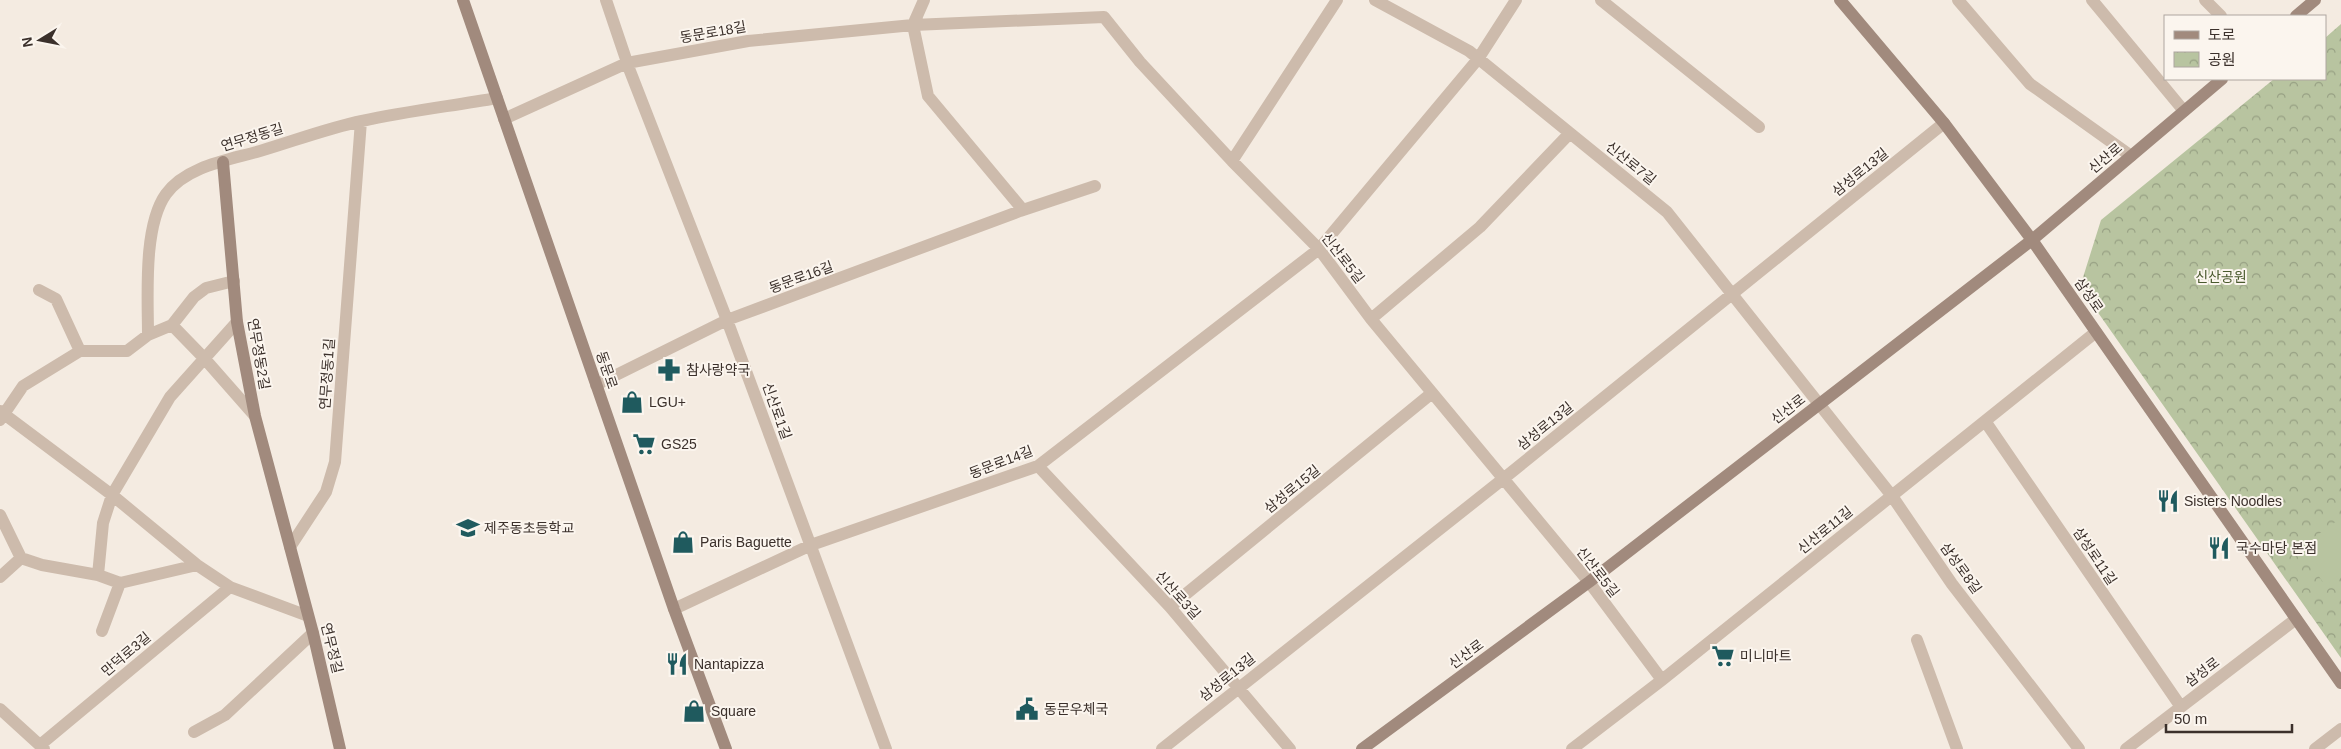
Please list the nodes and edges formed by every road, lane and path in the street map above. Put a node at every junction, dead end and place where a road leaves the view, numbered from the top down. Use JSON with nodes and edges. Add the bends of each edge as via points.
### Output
{"nodes":[{"id":1,"x":463,"y":0,"type":"edge"},
{"id":2,"x":606,"y":0,"type":"edge"},
{"id":3,"x":924,"y":0,"type":"edge"},
{"id":4,"x":1337,"y":0,"type":"edge"},
{"id":5,"x":1375,"y":0,"type":"edge"},
{"id":6,"x":1516,"y":0,"type":"edge"},
{"id":7,"x":1601,"y":0,"type":"edge"},
{"id":8,"x":1958,"y":0,"type":"edge"},
{"id":9,"x":2092,"y":0,"type":"edge"},
{"id":10,"x":2205,"y":0,"type":"edge"},
{"id":11,"x":2315,"y":0,"type":"edge"},
{"id":12,"x":1846,"y":2,"type":"edge"},
{"id":13,"x":2219,"y":15,"type":"edge"},
{"id":14,"x":2297,"y":15,"type":"edge"},
{"id":15,"x":912,"y":25,"type":"junction"},
{"id":16,"x":1478,"y":58,"type":"junction"},
{"id":17,"x":627,"y":63,"type":"junction"},
{"id":18,"x":2221,"y":80,"type":"edge"},
{"id":19,"x":497,"y":98,"type":"junction"},
{"id":20,"x":2184,"y":111,"type":"junction"},
{"id":21,"x":504,"y":119,"type":"junction"},
{"id":22,"x":361,"y":121,"type":"junction"},
{"id":23,"x":1944,"y":123,"type":"junction"},
{"id":24,"x":1759,"y":127,"type":"dead end"},
{"id":25,"x":1570,"y":133,"type":"junction"},
{"id":26,"x":2131,"y":156,"type":"junction"},
{"id":27,"x":1232,"y":161,"type":"junction"},
{"id":28,"x":223,"y":162,"type":"junction"},
{"id":29,"x":1095,"y":186,"type":"dead end"},
{"id":30,"x":1023,"y":210,"type":"junction"},
{"id":31,"x":2032,"y":240,"type":"junction"},
{"id":32,"x":1319,"y":249,"type":"junction"},
{"id":33,"x":234,"y":281,"type":"junction"},
{"id":34,"x":39,"y":290,"type":"dead end"},
{"id":35,"x":1732,"y":294,"type":"junction"},
{"id":36,"x":727,"y":320,"type":"junction"},
{"id":37,"x":1371,"y":320,"type":"junction"},
{"id":38,"x":237,"y":322,"type":"junction"},
{"id":39,"x":172,"y":325,"type":"junction"},
{"id":40,"x":2096,"y":332,"type":"junction"},
{"id":41,"x":148,"y":335,"type":"junction"},
{"id":42,"x":80,"y":351,"type":"junction"},
{"id":43,"x":204,"y":358,"type":"junction"},
{"id":44,"x":596,"y":385,"type":"junction"},
{"id":45,"x":1432,"y":393,"type":"junction"},
{"id":46,"x":1818,"y":405,"type":"junction"},
{"id":47,"x":1,"y":415,"type":"edge"},
{"id":48,"x":255,"y":416,"type":"junction"},
{"id":49,"x":1985,"y":421,"type":"junction"},
{"id":50,"x":1038,"y":466,"type":"junction"},
{"id":51,"x":1504,"y":479,"type":"junction"},
{"id":52,"x":112,"y":495,"type":"junction"},
{"id":53,"x":1892,"y":496,"type":"junction"},
{"id":54,"x":0,"y":515,"type":"edge"},
{"id":55,"x":811,"y":545,"type":"junction"},
{"id":56,"x":290,"y":547,"type":"junction"},
{"id":57,"x":21,"y":558,"type":"junction"},
{"id":58,"x":197,"y":564,"type":"junction"},
{"id":59,"x":98,"y":575,"type":"junction"},
{"id":60,"x":0,"y":577,"type":"edge"},
{"id":61,"x":1589,"y":582,"type":"junction"},
{"id":62,"x":120,"y":583,"type":"junction"},
{"id":63,"x":230,"y":587,"type":"junction"},
{"id":64,"x":1170,"y":607,"type":"junction"},
{"id":65,"x":674,"y":609,"type":"junction"},
{"id":66,"x":308,"y":616,"type":"junction"},
{"id":67,"x":2296,"y":619,"type":"junction"},
{"id":68,"x":102,"y":631,"type":"dead end"},
{"id":69,"x":313,"y":632,"type":"junction"},
{"id":70,"x":1917,"y":640,"type":"dead end"},
{"id":71,"x":1662,"y":680,"type":"junction"},
{"id":72,"x":2341,"y":683,"type":"edge"},
{"id":73,"x":1238,"y":688,"type":"junction"},
{"id":74,"x":2181,"y":707,"type":"junction"},
{"id":75,"x":0,"y":709,"type":"edge"},
{"id":76,"x":2341,"y":729,"type":"edge"},
{"id":77,"x":194,"y":732,"type":"dead end"},
{"id":78,"x":42,"y":747,"type":"edge"},
{"id":79,"x":340,"y":749,"type":"edge"},
{"id":80,"x":726,"y":749,"type":"edge"},
{"id":81,"x":886,"y":749,"type":"edge"},
{"id":82,"x":1162,"y":749,"type":"edge"},
{"id":83,"x":1290,"y":749,"type":"edge"},
{"id":84,"x":1362,"y":749,"type":"edge"},
{"id":85,"x":1572,"y":749,"type":"edge"},
{"id":86,"x":1957,"y":749,"type":"edge"},
{"id":87,"x":2079,"y":749,"type":"edge"},
{"id":88,"x":2126,"y":749,"type":"edge"},
{"id":89,"x":2315,"y":749,"type":"edge"}],
"edges":[{"from":1,"to":19,"type":"main road","name":"동문로"},
{"from":2,"to":17,"type":"street","name":"신산로1길"},
{"from":3,"to":15,"type":"street"},
{"from":4,"to":27,"type":"street"},
{"from":5,"to":16,"type":"street","name":"신산로7길"},
{"from":6,"to":16,"type":"street","name":"동문로14길"},
{"from":7,"to":24,"type":"street"},
{"from":8,"to":26,"type":"street","via":[[2030,84]]},
{"from":9,"to":20,"type":"street"},
{"from":10,"to":13,"type":"street"},
{"from":11,"to":14,"type":"main road"},
{"from":12,"to":23,"type":"main road","name":"삼성로"},
{"from":15,"to":17,"type":"street","name":"동문로18길","via":[[748,41]]},
{"from":15,"to":27,"type":"street","name":"신산로5길","via":[[1104,17],[1140,62]]},
{"from":15,"to":30,"type":"street","via":[[928,96]]},
{"from":16,"to":25,"type":"street","name":"신산로7길"},
{"from":16,"to":32,"type":"street","name":"동문로14길"},
{"from":17,"to":21,"type":"street","name":"동문로18길"},
{"from":17,"to":36,"type":"street","name":"신산로1길"},
{"from":18,"to":20,"type":"main road","name":"신산로"},
{"from":19,"to":21,"type":"main road","name":"동문로"},
{"from":19,"to":22,"type":"street","name":"연무정동길"},
{"from":20,"to":26,"type":"main road","name":"신산로"},
{"from":21,"to":44,"type":"main road","name":"동문로"},
{"from":22,"to":28,"type":"street","name":"연무정동길"},
{"from":22,"to":56,"type":"street","name":"연무정동1길","via":[[335,462],[326,492]]},
{"from":23,"to":31,"type":"main road","name":"삼성로"},
{"from":23,"to":35,"type":"street","name":"삼성로13길"},
{"from":25,"to":35,"type":"street","name":"신산로7길","via":[[1666,212]]},
{"from":25,"to":37,"type":"street","via":[[1480,227]]},
{"from":26,"to":31,"type":"main road","name":"신산로"},
{"from":27,"to":32,"type":"street","name":"신산로5길"},
{"from":28,"to":33,"type":"main road","name":"연무정동2길"},
{"from":28,"to":41,"type":"street","name":"연무정동길","via":[[185,177],[165,195],[154,221],[148,274]]},
{"from":29,"to":30,"type":"street","name":"동문로16길"},
{"from":30,"to":36,"type":"street","name":"동문로16길"},
{"from":31,"to":40,"type":"main road","name":"삼성로"},
{"from":31,"to":46,"type":"main road","name":"신산로"},
{"from":32,"to":37,"type":"street","name":"신산로5길"},
{"from":32,"to":50,"type":"street","name":"동문로14길"},
{"from":33,"to":38,"type":"main road","name":"연무정동2길"},
{"from":33,"to":39,"type":"street","via":[[206,288],[194,297]]},
{"from":34,"to":42,"type":"street","via":[[56,299]]},
{"from":35,"to":46,"type":"street","name":"신산로7길"},
{"from":35,"to":51,"type":"street","name":"삼성로13길"},
{"from":36,"to":44,"type":"street","name":"동문로16길"},
{"from":36,"to":55,"type":"street","name":"신산로1길"},
{"from":37,"to":45,"type":"street","name":"신산로5길"},
{"from":38,"to":43,"type":"street"},
{"from":38,"to":48,"type":"main road","name":"연무정동2길"},
{"from":39,"to":41,"type":"street"},
{"from":39,"to":43,"type":"street"},
{"from":40,"to":49,"type":"street","name":"신산로11길"},
{"from":40,"to":67,"type":"main road","name":"삼성로"},
{"from":41,"to":42,"type":"street","via":[[127,351]]},
{"from":42,"to":47,"type":"street","via":[[23,386]]},
{"from":43,"to":48,"type":"street"},
{"from":43,"to":52,"type":"street","via":[[170,397]]},
{"from":44,"to":65,"type":"main road","name":"동문로"},
{"from":45,"to":51,"type":"street","name":"신산로5길"},
{"from":45,"to":64,"type":"street","name":"삼성로15길"},
{"from":46,"to":53,"type":"street","name":"삼성로8길"},
{"from":46,"to":61,"type":"main road","name":"신산로"},
{"from":47,"to":52,"type":"street","name":"연무정길"},
{"from":48,"to":56,"type":"main road","name":"연무정동2길"},
{"from":49,"to":53,"type":"street","name":"신산로11길"},
{"from":49,"to":74,"type":"street","name":"삼성로11길"},
{"from":50,"to":55,"type":"street","name":"동문로14길"},
{"from":50,"to":64,"type":"street","name":"신산로3길"},
{"from":51,"to":61,"type":"street","name":"신산로5길"},
{"from":51,"to":73,"type":"street","name":"삼성로13길"},
{"from":52,"to":58,"type":"street","name":"연무정길"},
{"from":52,"to":59,"type":"street","via":[[103,523]]},
{"from":53,"to":71,"type":"street","name":"신산로11길"},
{"from":53,"to":87,"type":"street","name":"삼성로8길","via":[[1952,584]]},
{"from":54,"to":57,"type":"street"},
{"from":55,"to":65,"type":"street","name":"동문로14길"},
{"from":55,"to":81,"type":"street","name":"신산로1길"},
{"from":56,"to":66,"type":"main road"},
{"from":57,"to":59,"type":"street"},
{"from":57,"to":60,"type":"street"},
{"from":58,"to":62,"type":"street"},
{"from":58,"to":63,"type":"street","name":"연무정길"},
{"from":59,"to":62,"type":"street"},
{"from":61,"to":71,"type":"street","name":"신산로5길"},
{"from":61,"to":84,"type":"main road","name":"신산로"},
{"from":62,"to":68,"type":"street"},
{"from":63,"to":66,"type":"street","name":"연무정길"},
{"from":63,"to":78,"type":"street","name":"만덕로3길"},
{"from":64,"to":73,"type":"street","name":"신산로3길"},
{"from":65,"to":80,"type":"main road","name":"동문로"},
{"from":66,"to":69,"type":"main road","name":"연무정길"},
{"from":67,"to":72,"type":"main road","name":"삼성로"},
{"from":67,"to":74,"type":"street","name":"삼성로"},
{"from":69,"to":77,"type":"street","via":[[225,715]]},
{"from":69,"to":79,"type":"main road","name":"연무정길"},
{"from":70,"to":86,"type":"street"},
{"from":71,"to":85,"type":"street","name":"신산로11길"},
{"from":73,"to":82,"type":"street","name":"삼성로13길"},
{"from":73,"to":83,"type":"street","name":"신산로3길"},
{"from":74,"to":88,"type":"street","name":"삼성로"},
{"from":75,"to":78,"type":"street","name":"만덕로3길"},
{"from":76,"to":89,"type":"street"}]}
